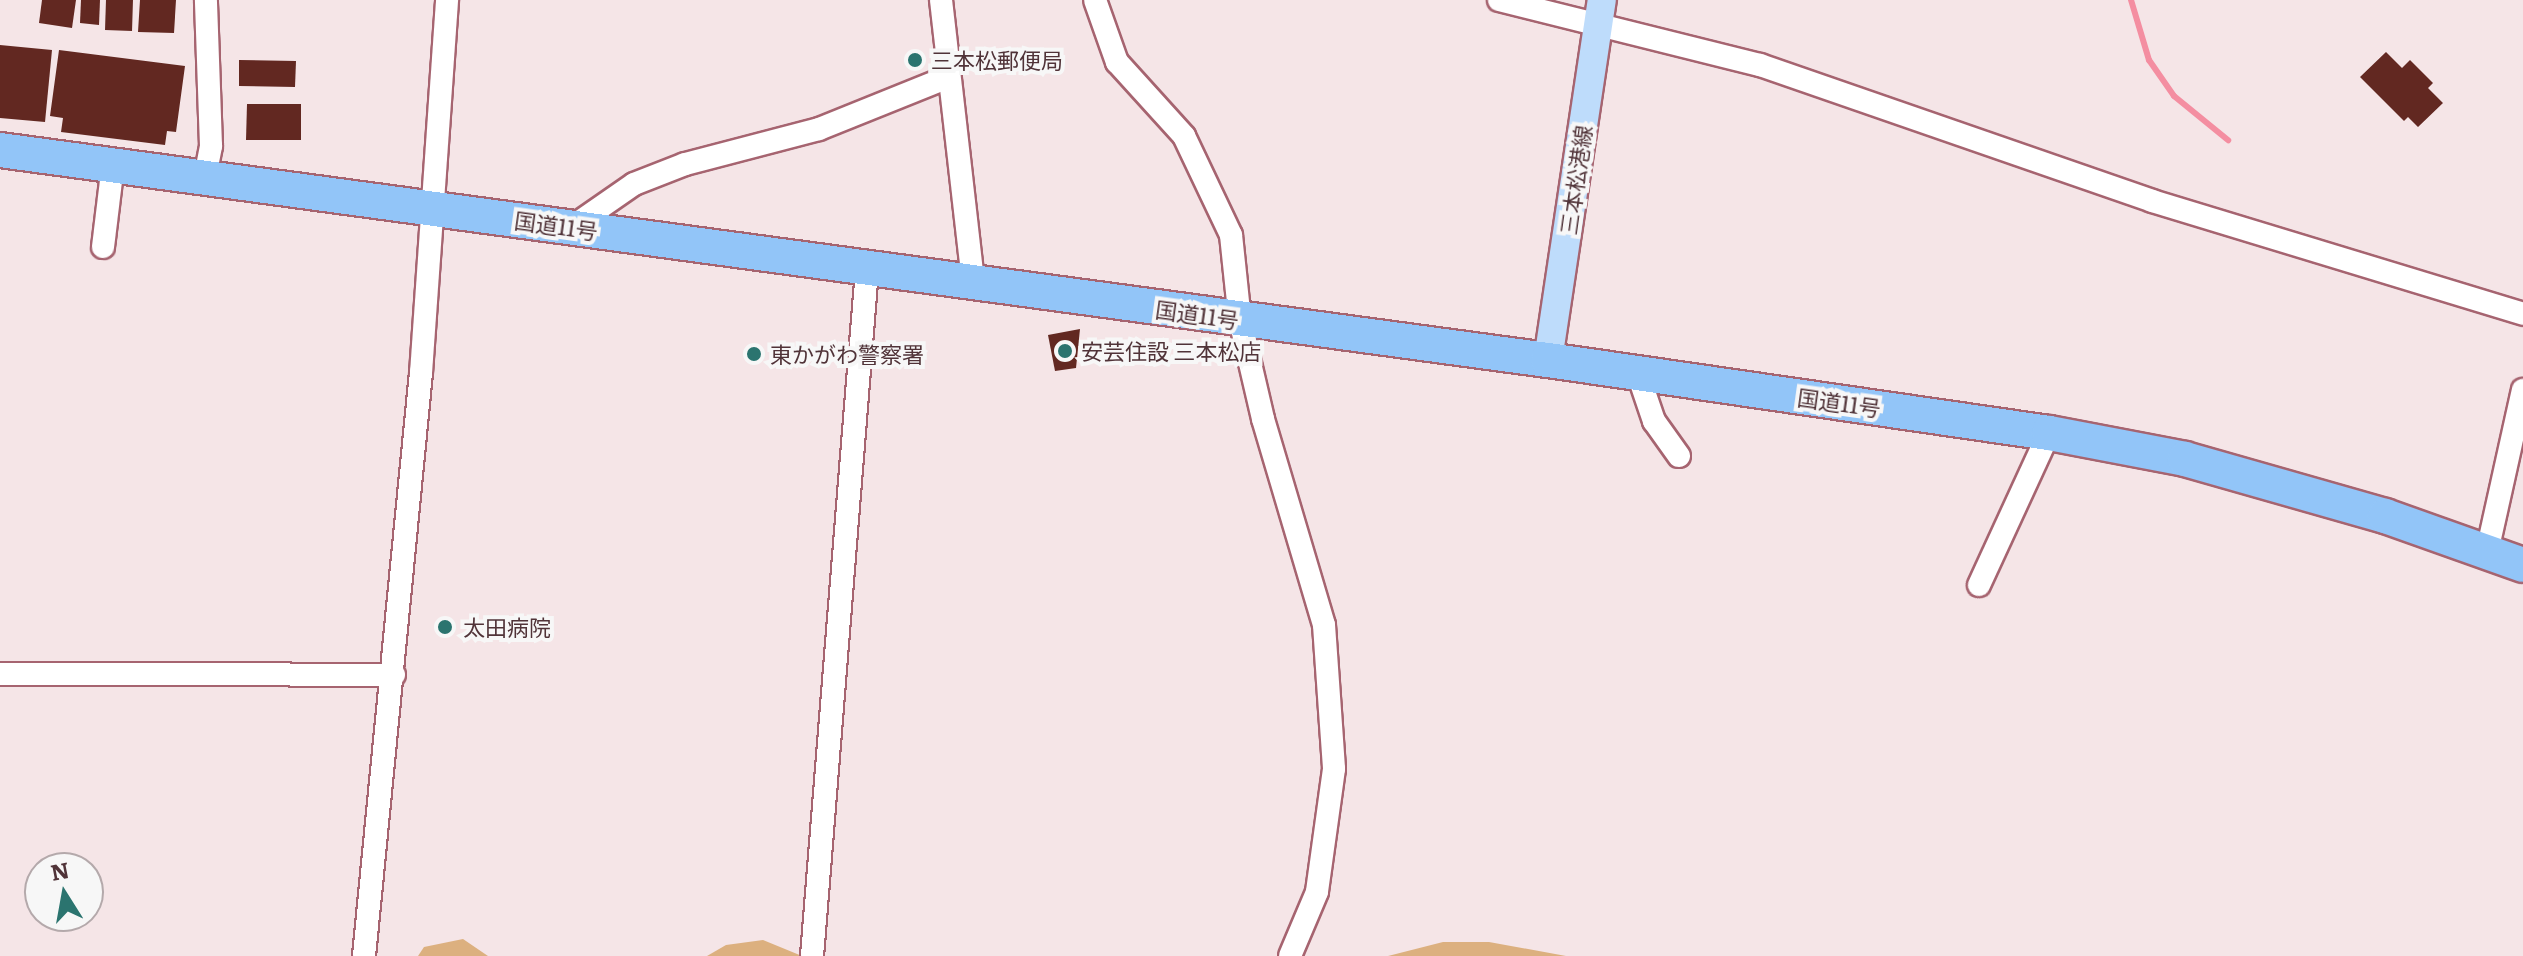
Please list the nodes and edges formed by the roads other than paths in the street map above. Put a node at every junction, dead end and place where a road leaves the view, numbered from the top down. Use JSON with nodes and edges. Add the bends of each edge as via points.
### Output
{"nodes":[{"id":1,"x":206,"y":0,"type":"edge"},
{"id":2,"x":447,"y":0,"type":"edge"},
{"id":3,"x":941,"y":0,"type":"edge"},
{"id":4,"x":1095,"y":0,"type":"edge"},
{"id":5,"x":1499,"y":0,"type":"edge"},
{"id":6,"x":1600,"y":11,"type":"edge"},
{"id":7,"x":946,"y":78,"type":"junction"},
{"id":8,"x":0,"y":150,"type":"edge"},
{"id":9,"x":113,"y":164,"type":"junction"},
{"id":10,"x":205,"y":177,"type":"junction"},
{"id":11,"x":432,"y":207,"type":"junction"},
{"id":12,"x":572,"y":227,"type":"junction"},
{"id":13,"x":103,"y":247,"type":"dead end"},
{"id":14,"x":867,"y":269,"type":"junction"},
{"id":15,"x":973,"y":283,"type":"junction"},
{"id":16,"x":2523,"y":314,"type":"edge"},
{"id":17,"x":1240,"y":320,"type":"junction"},
{"id":18,"x":1548,"y":360,"type":"junction"},
{"id":19,"x":1638,"y":374,"type":"junction"},
{"id":20,"x":2523,"y":390,"type":"edge"},
{"id":21,"x":2049,"y":433,"type":"junction"},
{"id":22,"x":1679,"y":456,"type":"dead end"},
{"id":23,"x":2487,"y":552,"type":"junction"},
{"id":24,"x":2523,"y":565,"type":"edge"},
{"id":25,"x":1979,"y":585,"type":"dead end"},
{"id":26,"x":0,"y":674,"type":"edge"},
{"id":27,"x":394,"y":675,"type":"junction"},
{"id":28,"x":364,"y":956,"type":"edge"},
{"id":29,"x":812,"y":956,"type":"edge"},
{"id":30,"x":1290,"y":956,"type":"edge"}],
"edges":[{"from":1,"to":10,"type":"street","via":[[211,146]]},
{"from":2,"to":11,"type":"street"},
{"from":3,"to":7,"type":"street"},
{"from":4,"to":17,"type":"street","via":[[1117,62],[1169,114],[1201,164],[1231,235]]},
{"from":5,"to":6,"type":"street"},
{"from":6,"to":16,"type":"street","via":[[2152,201]]},
{"from":6,"to":18,"type":"main road","name":"三本松港線"},
{"from":7,"to":12,"type":"street","via":[[819,129],[685,164],[634,184]]},
{"from":7,"to":15,"type":"street"},
{"from":8,"to":9,"type":"highway","name":"国道11号"},
{"from":9,"to":10,"type":"highway","name":"国道11号"},
{"from":9,"to":13,"type":"street"},
{"from":10,"to":11,"type":"highway","name":"国道11号"},
{"from":11,"to":12,"type":"highway","name":"国道11号"},
{"from":11,"to":27,"type":"street"},
{"from":12,"to":14,"type":"highway","name":"国道11号"},
{"from":14,"to":15,"type":"highway","name":"国道11号"},
{"from":14,"to":29,"type":"street"},
{"from":15,"to":17,"type":"highway","name":"国道11号"},
{"from":17,"to":18,"type":"highway","name":"国道11号"},
{"from":17,"to":30,"type":"street","via":[[1324,625],[1334,769],[1317,892]]},
{"from":18,"to":19,"type":"highway","name":"国道11号"},
{"from":19,"to":21,"type":"highway","name":"国道11号"},
{"from":19,"to":22,"type":"street","via":[[1654,421]]},
{"from":20,"to":23,"type":"street"},
{"from":21,"to":23,"type":"highway","name":"国道11号","via":[[2185,459],[2385,516]]},
{"from":21,"to":25,"type":"street"},
{"from":23,"to":24,"type":"highway","name":"国道11号"},
{"from":26,"to":27,"type":"street"},
{"from":27,"to":28,"type":"street"}]}
